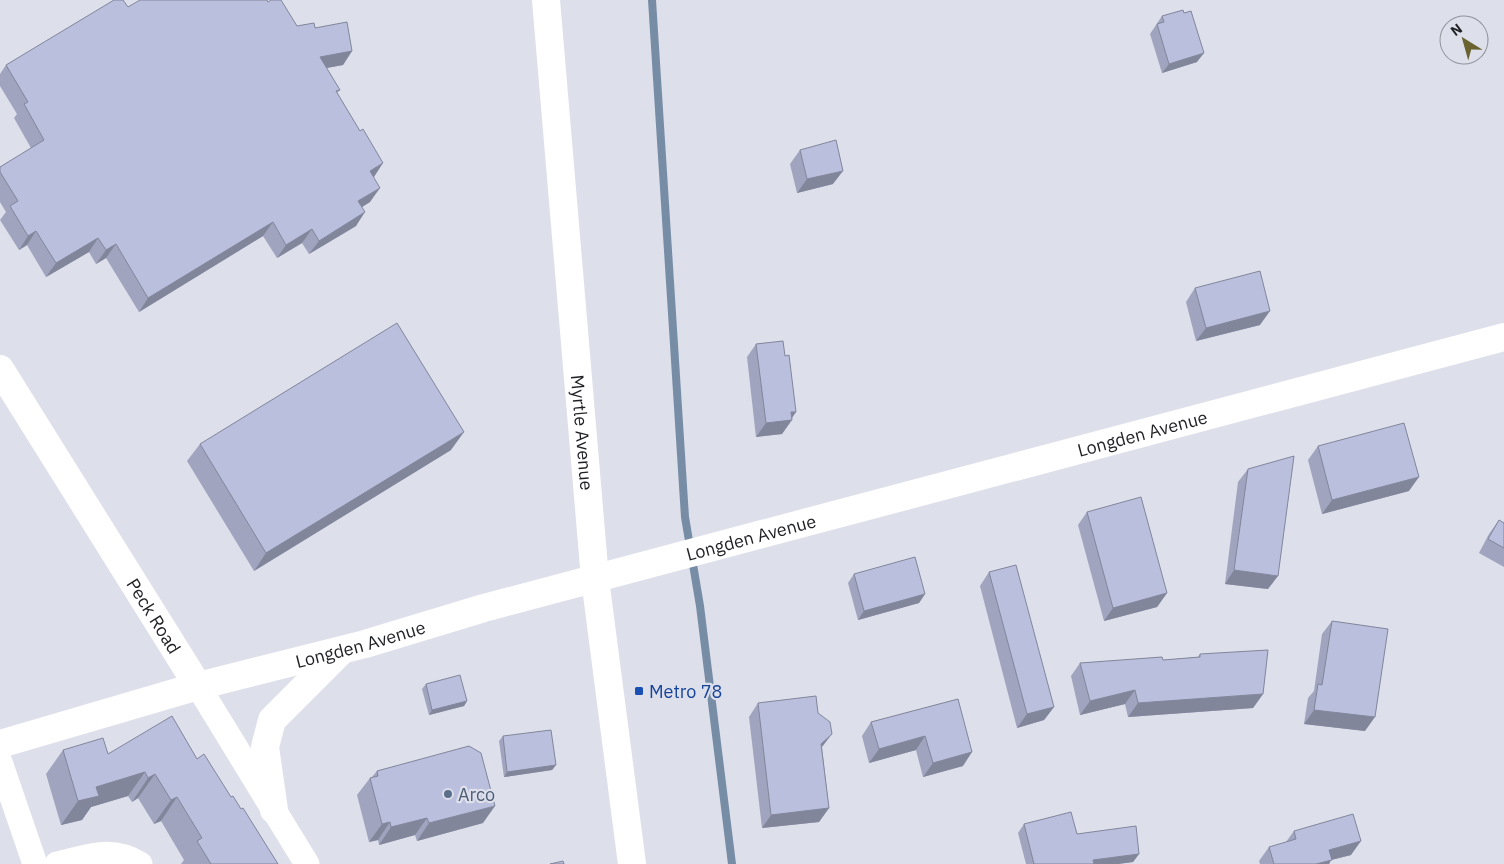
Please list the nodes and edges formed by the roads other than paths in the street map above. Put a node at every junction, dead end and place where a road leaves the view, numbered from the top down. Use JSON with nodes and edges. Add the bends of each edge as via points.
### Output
{"nodes":[{"id":1,"x":546,"y":0,"type":"edge"},
{"id":2,"x":551,"y":0,"type":"edge"},
{"id":3,"x":558,"y":126,"type":"junction"},
{"id":4,"x":1504,"y":337,"type":"edge"},
{"id":5,"x":0,"y":369,"type":"edge"},
{"id":6,"x":595,"y":579,"type":"junction"},
{"id":7,"x":342,"y":650,"type":"junction"},
{"id":8,"x":198,"y":686,"type":"junction"},
{"id":9,"x":0,"y":744,"type":"edge"},
{"id":10,"x":0,"y":762,"type":"edge"},
{"id":11,"x":274,"y":810,"type":"junction"},
{"id":12,"x":35,"y":864,"type":"edge"},
{"id":13,"x":58,"y":864,"type":"edge"},
{"id":14,"x":140,"y":864,"type":"edge"},
{"id":15,"x":307,"y":864,"type":"edge"},
{"id":16,"x":632,"y":864,"type":"edge"}],
"edges":[{"from":1,"to":3,"type":"street","name":"Myrtle Avenue"},
{"from":2,"to":3,"type":"street"},
{"from":3,"to":6,"type":"street","name":"Myrtle Avenue"},
{"from":4,"to":6,"type":"street","name":"Longden Avenue"},
{"from":5,"to":8,"type":"street","name":"Peck Road"},
{"from":6,"to":7,"type":"street","name":"Longden Avenue"},
{"from":6,"to":16,"type":"street","name":"Myrtle Avenue"},
{"from":7,"to":8,"type":"street","name":"Longden Avenue"},
{"from":7,"to":11,"type":"street","via":[[272,720],[265,747]]},
{"from":8,"to":9,"type":"street","name":"Longden Avenue"},
{"from":8,"to":11,"type":"street","name":"Peck Road"},
{"from":10,"to":12,"type":"street"},
{"from":11,"to":15,"type":"street","name":"Peck Road"},
{"from":13,"to":14,"type":"street","via":[[104,853],[122,854]]}]}
